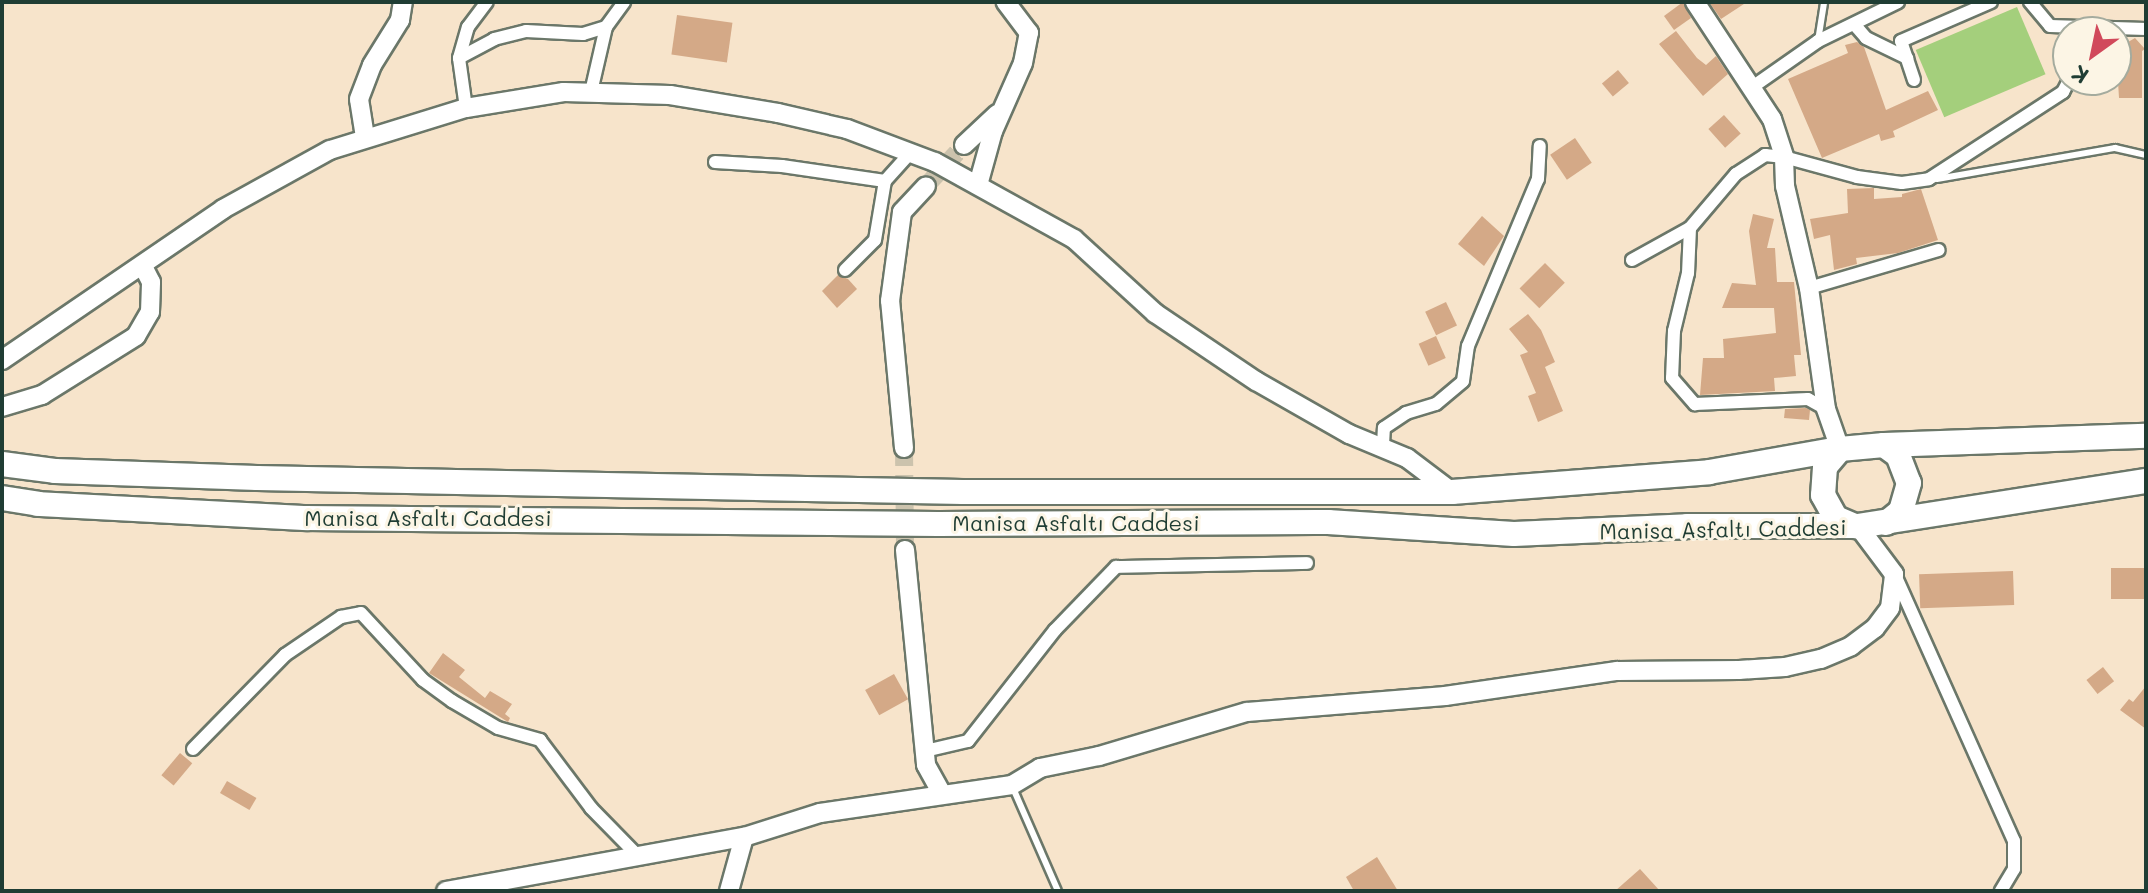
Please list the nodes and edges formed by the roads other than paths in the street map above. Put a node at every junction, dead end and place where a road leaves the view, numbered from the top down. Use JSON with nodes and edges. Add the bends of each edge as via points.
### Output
{"nodes":[{"id":1,"x":403,"y":2,"type":"edge"},
{"id":2,"x":487,"y":2,"type":"edge"},
{"id":3,"x":624,"y":2,"type":"edge"},
{"id":4,"x":1006,"y":2,"type":"edge"},
{"id":5,"x":1695,"y":2,"type":"edge"},
{"id":6,"x":1824,"y":2,"type":"edge"},
{"id":7,"x":1898,"y":2,"type":"edge"},
{"id":8,"x":1991,"y":2,"type":"edge"},
{"id":9,"x":2030,"y":2,"type":"edge"},
{"id":10,"x":1854,"y":24,"type":"junction"},
{"id":11,"x":2052,"y":26,"type":"edge"},
{"id":12,"x":606,"y":27,"type":"junction"},
{"id":13,"x":1818,"y":41,"type":"junction"},
{"id":14,"x":459,"y":58,"type":"junction"},
{"id":15,"x":1907,"y":58,"type":"junction"},
{"id":16,"x":1744,"y":79,"type":"junction"},
{"id":17,"x":1914,"y":80,"type":"dead end"},
{"id":18,"x":591,"y":92,"type":"junction"},
{"id":19,"x":2057,"y":96,"type":"edge"},
{"id":20,"x":466,"y":108,"type":"junction"},
{"id":21,"x":1002,"y":110,"type":"junction"},
{"id":22,"x":365,"y":137,"type":"junction"},
{"id":23,"x":964,"y":145,"type":"tunnel mouth"},
{"id":24,"x":1540,"y":146,"type":"dead end"},
{"id":25,"x":910,"y":153,"type":"junction"},
{"id":26,"x":2146,"y":155,"type":"edge"},
{"id":27,"x":1784,"y":157,"type":"junction"},
{"id":28,"x":715,"y":162,"type":"dead end"},
{"id":29,"x":1929,"y":179,"type":"junction"},
{"id":30,"x":885,"y":181,"type":"junction"},
{"id":31,"x":978,"y":185,"type":"junction"},
{"id":32,"x":926,"y":186,"type":"tunnel mouth"},
{"id":33,"x":1690,"y":228,"type":"junction"},
{"id":34,"x":1939,"y":250,"type":"dead end"},
{"id":35,"x":1632,"y":260,"type":"dead end"},
{"id":36,"x":143,"y":266,"type":"junction"},
{"id":37,"x":845,"y":270,"type":"dead end"},
{"id":38,"x":1809,"y":288,"type":"junction"},
{"id":39,"x":2,"y":360,"type":"edge"},
{"id":40,"x":2,"y":407,"type":"edge"},
{"id":41,"x":1826,"y":409,"type":"junction"},
{"id":42,"x":2146,"y":436,"type":"edge"},
{"id":43,"x":1383,"y":445,"type":"junction"},
{"id":44,"x":1884,"y":445,"type":"junction"},
{"id":45,"x":904,"y":448,"type":"tunnel mouth"},
{"id":46,"x":1840,"y":449,"type":"junction"},
{"id":47,"x":2,"y":464,"type":"edge"},
{"id":48,"x":2146,"y":481,"type":"edge"},
{"id":49,"x":1452,"y":492,"type":"junction"},
{"id":50,"x":2,"y":498,"type":"edge"},
{"id":51,"x":1886,"y":523,"type":"junction"},
{"id":52,"x":1858,"y":526,"type":"junction"},
{"id":53,"x":905,"y":550,"type":"tunnel mouth"},
{"id":54,"x":1307,"y":563,"type":"dead end"},
{"id":55,"x":1894,"y":574,"type":"junction"},
{"id":56,"x":193,"y":749,"type":"dead end"},
{"id":57,"x":925,"y":751,"type":"junction"},
{"id":58,"x":1012,"y":785,"type":"junction"},
{"id":59,"x":942,"y":794,"type":"junction"},
{"id":60,"x":744,"y":837,"type":"junction"},
{"id":61,"x":637,"y":855,"type":"junction"},
{"id":62,"x":446,"y":891,"type":"edge"},
{"id":63,"x":729,"y":891,"type":"edge"},
{"id":64,"x":1058,"y":891,"type":"edge"},
{"id":65,"x":2001,"y":891,"type":"edge"}],
"edges":[{"from":1,"to":22,"type":"street","via":[[400,20],[372,65],[359,99]]},
{"from":2,"to":14,"type":"street","via":[[468,27]]},
{"from":3,"to":12,"type":"street"},
{"from":4,"to":21,"type":"street","via":[[1029,33],[1023,63]]},
{"from":5,"to":16,"type":"street"},
{"from":6,"to":13,"type":"lane"},
{"from":7,"to":10,"type":"street"},
{"from":8,"to":15,"type":"street","via":[[1901,41]]},
{"from":9,"to":11,"type":"street"},
{"from":10,"to":13,"type":"street"},
{"from":10,"to":15,"type":"street","via":[[1866,38]]},
{"from":12,"to":14,"type":"street","via":[[583,34],[526,31],[494,39]]},
{"from":12,"to":18,"type":"street"},
{"from":13,"to":16,"type":"street"},
{"from":14,"to":20,"type":"street"},
{"from":15,"to":17,"type":"street"},
{"from":16,"to":27,"type":"street","via":[[1772,119]]},
{"from":18,"to":20,"type":"street"},
{"from":18,"to":25,"type":"street","via":[[670,95],[778,113],[847,129]]},
{"from":19,"to":29,"type":"street"},
{"from":20,"to":22,"type":"street"},
{"from":21,"to":23,"type":"street"},
{"from":21,"to":31,"type":"street"},
{"from":22,"to":36,"type":"street","via":[[330,150],[223,209]]},
{"from":24,"to":43,"type":"street","via":[[1538,179],[1468,346],[1463,381],[1436,404],[1406,413],[1384,428]]},
{"from":25,"to":30,"type":"street"},
{"from":25,"to":31,"type":"street"},
{"from":26,"to":29,"type":"lane","via":[[2115,148]]},
{"from":27,"to":29,"type":"street","via":[[1857,177],[1902,183]]},
{"from":27,"to":33,"type":"street","via":[[1765,155],[1736,174]]},
{"from":27,"to":38,"type":"street","via":[[1785,186]]},
{"from":28,"to":30,"type":"street"},
{"from":30,"to":37,"type":"street","via":[[875,240]]},
{"from":31,"to":43,"type":"street","via":[[1074,239],[1155,313],[1256,381],[1349,434]]},
{"from":32,"to":45,"type":"street","via":[[902,212],[890,301]]},
{"from":33,"to":35,"type":"street"},
{"from":33,"to":41,"type":"street","via":[[1672,378],[1695,404],[1808,399]]},
{"from":34,"to":38,"type":"street"},
{"from":36,"to":39,"type":"street"},
{"from":36,"to":40,"type":"street","via":[[151,282],[150,312],[136,336],[42,395]]},
{"from":38,"to":41,"type":"street"},
{"from":41,"to":46,"type":"street"},
{"from":42,"to":44,"type":"highway","name":"Manisa Asfaltı Caddesi"},
{"from":43,"to":49,"type":"street"},
{"from":44,"to":46,"type":"highway","name":"Manisa Asfaltı Caddesi"},
{"from":44,"to":51,"type":"highway","via":[[1898,455],[1909,483],[1901,511]]},
{"from":46,"to":49,"type":"highway","name":"Manisa Asfaltı Caddesi","via":[[1709,472]]},
{"from":46,"to":52,"type":"highway","via":[[1825,467],[1823,495],[1836,518]]},
{"from":47,"to":49,"type":"highway","name":"Manisa Asfaltı Caddesi","via":[[55,471],[257,478],[947,492]]},
{"from":48,"to":51,"type":"highway","name":"Manisa Asfaltı Caddesi"},
{"from":50,"to":52,"type":"highway","name":"Manisa Asfaltı Caddesi","via":[[306,518],[1328,522],[1514,534]]},
{"from":51,"to":52,"type":"highway","name":"Manisa Asfaltı Caddesi"},
{"from":52,"to":55,"type":"street"},
{"from":53,"to":57,"type":"street"},
{"from":54,"to":57,"type":"street","via":[[1116,567],[1055,630],[968,741]]},
{"from":55,"to":58,"type":"street","via":[[1890,608],[1875,628],[1821,659],[1739,670],[1617,671],[1445,696],[1247,712],[1040,768]]},
{"from":55,"to":65,"type":"street","via":[[2014,841],[2014,869]]},
{"from":56,"to":61,"type":"street","via":[[285,655],[341,617],[361,613],[423,680],[452,701],[498,728],[540,740],[591,808]]},
{"from":57,"to":59,"type":"street","via":[[926,765]]},
{"from":58,"to":59,"type":"street"},
{"from":58,"to":64,"type":"lane"},
{"from":59,"to":60,"type":"street","via":[[820,813]]},
{"from":60,"to":61,"type":"street"},
{"from":60,"to":63,"type":"street"},
{"from":61,"to":62,"type":"street"}]}
